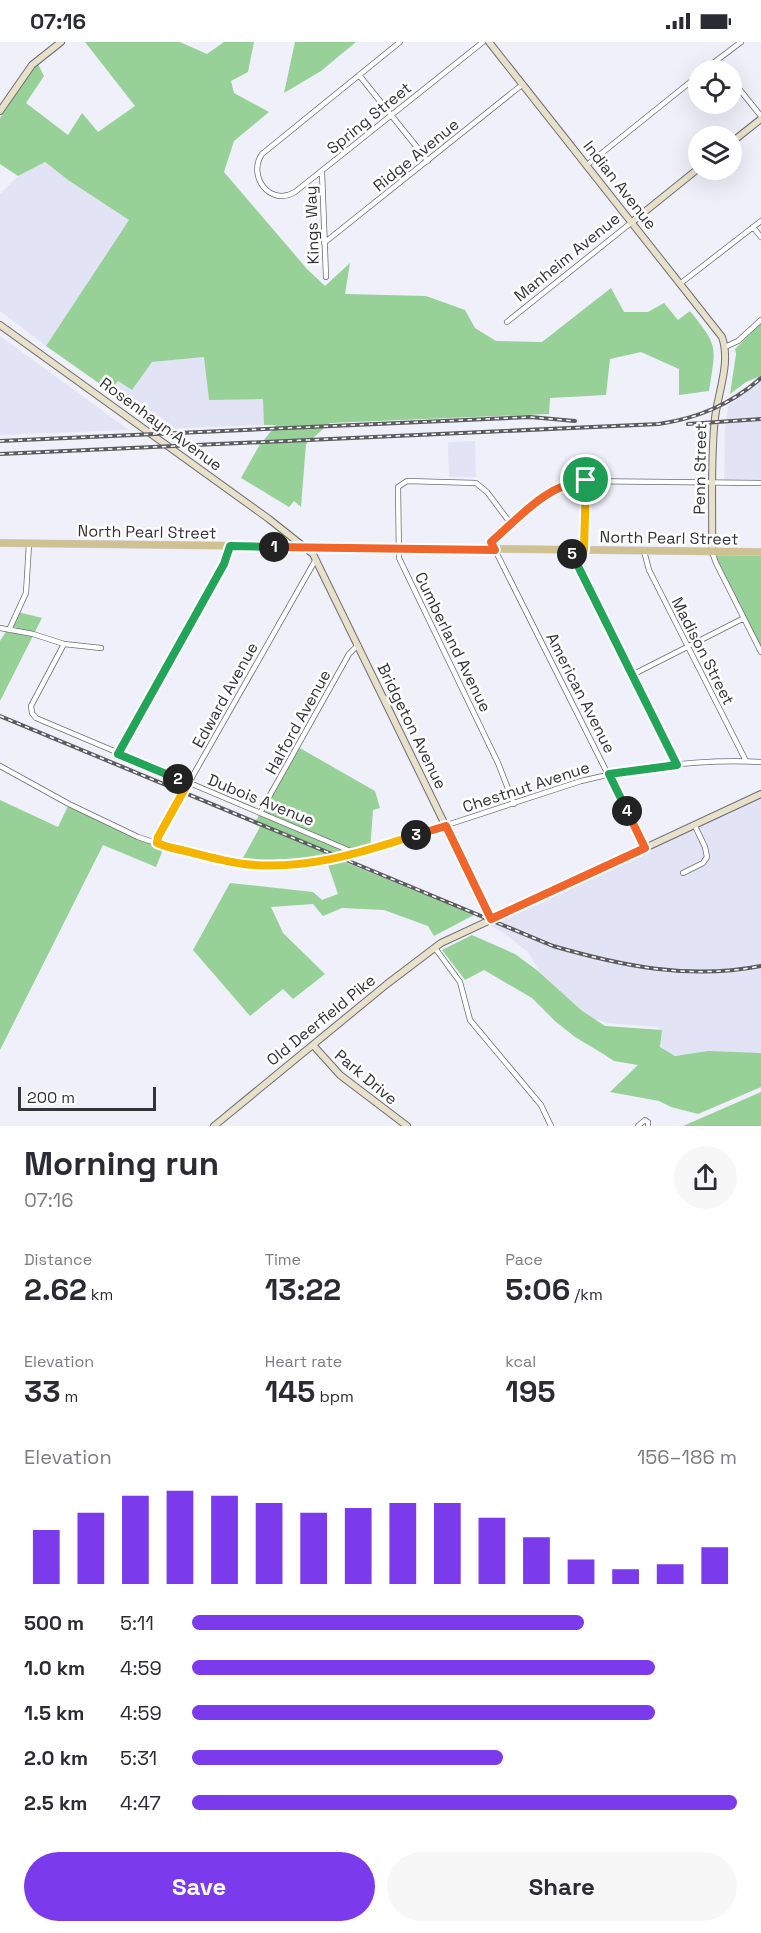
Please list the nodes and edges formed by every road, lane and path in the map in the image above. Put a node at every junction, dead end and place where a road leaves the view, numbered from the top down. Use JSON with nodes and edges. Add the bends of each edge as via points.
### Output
{"nodes":[{"id":1,"x":61,"y":42,"type":"edge"},
{"id":2,"x":400,"y":42,"type":"edge"},
{"id":3,"x":483,"y":42,"type":"edge"},
{"id":4,"x":489,"y":42,"type":"edge"},
{"id":5,"x":741,"y":42,"type":"edge"},
{"id":6,"x":718,"y":60,"type":"edge"},
{"id":7,"x":359,"y":75,"type":"junction"},
{"id":8,"x":523,"y":84,"type":"junction"},
{"id":9,"x":688,"y":84,"type":"edge"},
{"id":10,"x":742,"y":93,"type":"edge"},
{"id":11,"x":0,"y":111,"type":"edge"},
{"id":12,"x":392,"y":116,"type":"junction"},
{"id":13,"x":761,"y":118,"type":"edge"},
{"id":14,"x":742,"y":134,"type":"edge"},
{"id":15,"x":428,"y":160,"type":"junction"},
{"id":16,"x":587,"y":165,"type":"junction"},
{"id":17,"x":322,"y":172,"type":"junction"},
{"id":18,"x":688,"y":177,"type":"edge"},
{"id":19,"x":761,"y":221,"type":"edge"},
{"id":20,"x":632,"y":222,"type":"junction"},
{"id":21,"x":753,"y":227,"type":"junction"},
{"id":22,"x":761,"y":237,"type":"edge"},
{"id":23,"x":324,"y":243,"type":"junction"},
{"id":24,"x":326,"y":277,"type":"dead end"},
{"id":25,"x":681,"y":283,"type":"junction"},
{"id":26,"x":761,"y":320,"type":"edge"},
{"id":27,"x":507,"y":322,"type":"dead end"},
{"id":28,"x":0,"y":325,"type":"edge"},
{"id":29,"x":725,"y":347,"type":"junction"},
{"id":30,"x":586,"y":480,"type":"junction"},
{"id":31,"x":713,"y":482,"type":"junction"},
{"id":32,"x":761,"y":483,"type":"edge"},
{"id":33,"x":511,"y":524,"type":"junction"},
{"id":34,"x":0,"y":543,"type":"edge"},
{"id":35,"x":29,"y":544,"type":"junction"},
{"id":36,"x":230,"y":546,"type":"junction"},
{"id":37,"x":306,"y":547,"type":"junction"},
{"id":38,"x":398,"y":548,"type":"junction"},
{"id":39,"x":495,"y":550,"type":"junction"},
{"id":40,"x":572,"y":550,"type":"junction"},
{"id":41,"x":584,"y":550,"type":"junction"},
{"id":42,"x":644,"y":551,"type":"junction"},
{"id":43,"x":712,"y":552,"type":"junction"},
{"id":44,"x":761,"y":552,"type":"edge"},
{"id":45,"x":316,"y":559,"type":"junction"},
{"id":46,"x":744,"y":618,"type":"junction"},
{"id":47,"x":0,"y":628,"type":"edge"},
{"id":48,"x":9,"y":630,"type":"junction"},
{"id":49,"x":64,"y":644,"type":"junction"},
{"id":50,"x":358,"y":645,"type":"junction"},
{"id":51,"x":687,"y":646,"type":"junction"},
{"id":52,"x":101,"y":648,"type":"dead end"},
{"id":53,"x":761,"y":652,"type":"edge"},
{"id":54,"x":632,"y":675,"type":"junction"},
{"id":55,"x":118,"y":754,"type":"junction"},
{"id":56,"x":746,"y":761,"type":"junction"},
{"id":57,"x":761,"y":762,"type":"edge"},
{"id":58,"x":677,"y":765,"type":"junction"},
{"id":59,"x":0,"y":766,"type":"edge"},
{"id":60,"x":609,"y":774,"type":"junction"},
{"id":61,"x":188,"y":783,"type":"junction"},
{"id":62,"x":761,"y":794,"type":"edge"},
{"id":63,"x":514,"y":804,"type":"junction"},
{"id":64,"x":260,"y":813,"type":"junction"},
{"id":65,"x":446,"y":826,"type":"junction"},
{"id":66,"x":695,"y":826,"type":"junction"},
{"id":67,"x":157,"y":843,"type":"junction"},
{"id":68,"x":645,"y":848,"type":"junction"},
{"id":69,"x":355,"y":853,"type":"junction"},
{"id":70,"x":683,"y":873,"type":"dead end"},
{"id":71,"x":491,"y":919,"type":"junction"},
{"id":72,"x":435,"y":948,"type":"junction"},
{"id":73,"x":313,"y":1045,"type":"junction"},
{"id":74,"x":214,"y":1126,"type":"edge"},
{"id":75,"x":407,"y":1126,"type":"edge"},
{"id":76,"x":551,"y":1126,"type":"edge"},
{"id":77,"x":638,"y":1126,"type":"edge"},
{"id":78,"x":648,"y":1126,"type":"edge"}],
"edges":[{"from":1,"to":11,"type":"street","via":[[32,65]]},
{"from":2,"to":7,"type":"street"},
{"from":3,"to":12,"type":"street","name":"Spring Street"},
{"from":4,"to":8,"type":"street","name":"Indian Avenue"},
{"from":5,"to":6,"type":"street"},
{"from":7,"to":12,"type":"street"},
{"from":7,"to":17,"type":"street","name":"Spring Street","via":[[262,154],[256,169],[260,184],[276,196],[286,196]]},
{"from":8,"to":15,"type":"street","name":"Ridge Avenue"},
{"from":8,"to":16,"type":"street","name":"Indian Avenue"},
{"from":9,"to":16,"type":"street"},
{"from":10,"to":13,"type":"street"},
{"from":12,"to":15,"type":"street"},
{"from":12,"to":17,"type":"street","name":"Spring Street"},
{"from":13,"to":14,"type":"street"},
{"from":15,"to":23,"type":"street","name":"Ridge Avenue"},
{"from":16,"to":20,"type":"street","name":"Indian Avenue"},
{"from":17,"to":23,"type":"street","name":"Kings Way"},
{"from":18,"to":20,"type":"street","name":"Manheim Avenue"},
{"from":19,"to":21,"type":"street"},
{"from":20,"to":25,"type":"street","name":"Indian Avenue"},
{"from":20,"to":27,"type":"street","name":"Manheim Avenue"},
{"from":21,"to":22,"type":"street"},
{"from":21,"to":25,"type":"street"},
{"from":23,"to":24,"type":"street","name":"Kings Way"},
{"from":25,"to":29,"type":"street","name":"Indian Avenue","via":[[720,332]]},
{"from":26,"to":29,"type":"street"},
{"from":28,"to":37,"type":"street","name":"Rosenhayn Avenue"},
{"from":29,"to":31,"type":"street","name":"Penn Street","via":[[715,417]]},
{"from":30,"to":31,"type":"street"},
{"from":30,"to":33,"type":"street","via":[[554,490]]},
{"from":30,"to":41,"type":"street"},
{"from":31,"to":32,"type":"street"},
{"from":31,"to":43,"type":"street","name":"Penn Street"},
{"from":33,"to":38,"type":"street","name":"Cumberland Avenue","via":[[476,483],[406,481],[400,484],[398,492]]},
{"from":33,"to":39,"type":"street","via":[[491,542]]},
{"from":34,"to":35,"type":"main road","name":"North Pearl Street"},
{"from":35,"to":36,"type":"main road","name":"North Pearl Street"},
{"from":35,"to":48,"type":"street","via":[[26,592]]},
{"from":36,"to":37,"type":"main road","name":"North Pearl Street"},
{"from":36,"to":55,"type":"street","via":[[224,564]]},
{"from":37,"to":38,"type":"main road","name":"North Pearl Street"},
{"from":37,"to":45,"type":"street","name":"Bridgeton Avenue"},
{"from":38,"to":39,"type":"main road","name":"North Pearl Street"},
{"from":38,"to":63,"type":"street","name":"Cumberland Avenue","via":[[399,558]]},
{"from":39,"to":40,"type":"main road","name":"North Pearl Street"},
{"from":39,"to":60,"type":"street","name":"American Avenue"},
{"from":40,"to":41,"type":"main road","name":"North Pearl Street"},
{"from":40,"to":54,"type":"street"},
{"from":41,"to":42,"type":"main road","name":"North Pearl Street"},
{"from":42,"to":43,"type":"main road","name":"North Pearl Street"},
{"from":42,"to":51,"type":"street","name":"Madison Street","via":[[649,570]]},
{"from":43,"to":44,"type":"main road","name":"North Pearl Street"},
{"from":43,"to":46,"type":"street","name":"Penn Street"},
{"from":45,"to":50,"type":"street","name":"Bridgeton Avenue"},
{"from":45,"to":61,"type":"street","name":"Edward Avenue"},
{"from":46,"to":51,"type":"street"},
{"from":46,"to":53,"type":"street","name":"Penn Street"},
{"from":47,"to":48,"type":"street"},
{"from":48,"to":49,"type":"street"},
{"from":49,"to":52,"type":"street"},
{"from":49,"to":55,"type":"street","name":"Dubois Avenue","via":[[31,706],[32,713],[43,722]]},
{"from":50,"to":64,"type":"street","name":"Halford Avenue","via":[[349,654]]},
{"from":50,"to":65,"type":"street","name":"Bridgeton Avenue"},
{"from":51,"to":54,"type":"street"},
{"from":51,"to":56,"type":"street","name":"Madison Street"},
{"from":54,"to":58,"type":"street"},
{"from":55,"to":61,"type":"street","name":"Dubois Avenue"},
{"from":56,"to":57,"type":"street","name":"Chestnut Avenue"},
{"from":56,"to":58,"type":"street","name":"Chestnut Avenue"},
{"from":58,"to":60,"type":"street","name":"Chestnut Avenue"},
{"from":59,"to":67,"type":"street","name":"Chestnut Avenue","via":[[107,823]]},
{"from":60,"to":63,"type":"street","name":"Chestnut Avenue"},
{"from":60,"to":68,"type":"street","name":"American Avenue"},
{"from":61,"to":64,"type":"street","name":"Dubois Avenue"},
{"from":61,"to":67,"type":"street","name":"Edward Avenue"},
{"from":62,"to":66,"type":"street","name":"Old Deerfield Pike"},
{"from":63,"to":65,"type":"street","name":"Chestnut Avenue"},
{"from":64,"to":69,"type":"street","name":"Dubois Avenue"},
{"from":65,"to":69,"type":"street","name":"Chestnut Avenue"},
{"from":65,"to":71,"type":"street","name":"Bridgeton Avenue"},
{"from":66,"to":68,"type":"street","name":"Old Deerfield Pike"},
{"from":66,"to":70,"type":"street","via":[[707,857]]},
{"from":67,"to":69,"type":"street","name":"Chestnut Avenue","via":[[242,864],[274,866]]},
{"from":68,"to":71,"type":"street","name":"Old Deerfield Pike"},
{"from":71,"to":72,"type":"street","name":"Old Deerfield Pike"},
{"from":72,"to":73,"type":"street","name":"Old Deerfield Pike"},
{"from":72,"to":76,"type":"street","via":[[460,982],[470,1020],[541,1105]]},
{"from":73,"to":74,"type":"street","name":"Old Deerfield Pike"},
{"from":73,"to":75,"type":"street","name":"Park Drive","via":[[340,1075]]},
{"from":77,"to":78,"type":"street","via":[[645,1120]]}]}
